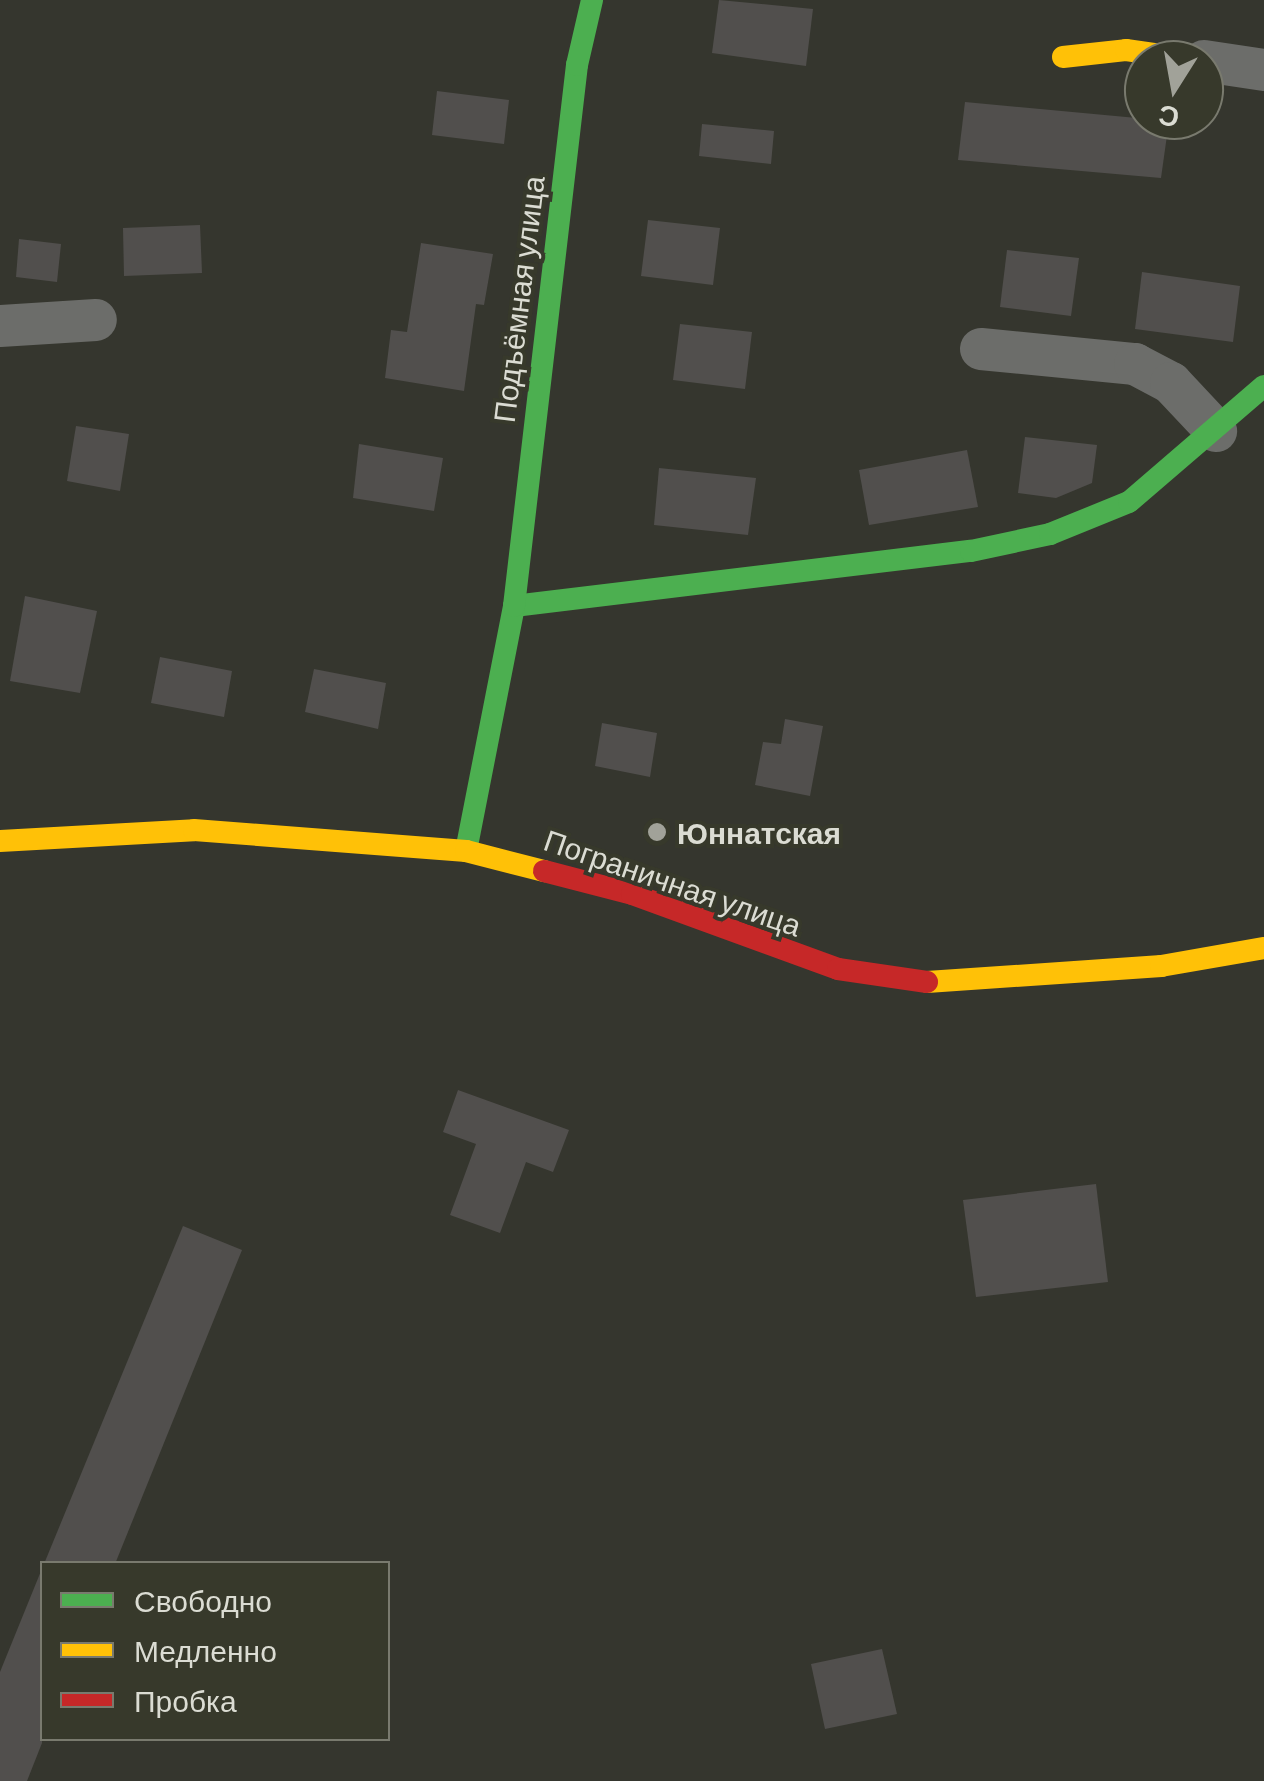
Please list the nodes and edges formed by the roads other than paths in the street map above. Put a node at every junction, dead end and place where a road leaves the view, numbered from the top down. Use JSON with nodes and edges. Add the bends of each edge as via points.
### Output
{"nodes":[{"id":1,"x":592,"y":0,"type":"edge"},
{"id":2,"x":1124,"y":50,"type":"edge"},
{"id":3,"x":1063,"y":57,"type":"dead end"},
{"id":4,"x":1224,"y":64,"type":"edge"},
{"id":5,"x":1264,"y":70,"type":"edge"},
{"id":6,"x":96,"y":320,"type":"dead end"},
{"id":7,"x":0,"y":326,"type":"edge"},
{"id":8,"x":981,"y":349,"type":"dead end"},
{"id":9,"x":1264,"y":386,"type":"edge"},
{"id":10,"x":1216,"y":431,"type":"junction"},
{"id":11,"x":514,"y":606,"type":"junction"},
{"id":12,"x":0,"y":841,"type":"edge"},
{"id":13,"x":466,"y":850,"type":"junction"},
{"id":14,"x":1264,"y":948,"type":"edge"}],
"edges":[{"from":1,"to":11,"type":"street","name":"Подъёмная улица","via":[[577,65]]},
{"from":2,"to":3,"type":"street"},
{"from":4,"to":5,"type":"street"},
{"from":6,"to":7,"type":"street"},
{"from":8,"to":10,"type":"street","via":[[1135,364],[1171,383]]},
{"from":9,"to":10,"type":"street"},
{"from":10,"to":11,"type":"street","via":[[1129,502],[1050,534],[971,551]]},
{"from":11,"to":13,"type":"street","name":"Подъёмная улица"},
{"from":12,"to":13,"type":"street","name":"Пограничная улица","via":[[194,830]]},
{"from":13,"to":14,"type":"street","name":"Пограничная улица","via":[[632,894],[787,952],[888,979],[1011,982]]}]}
